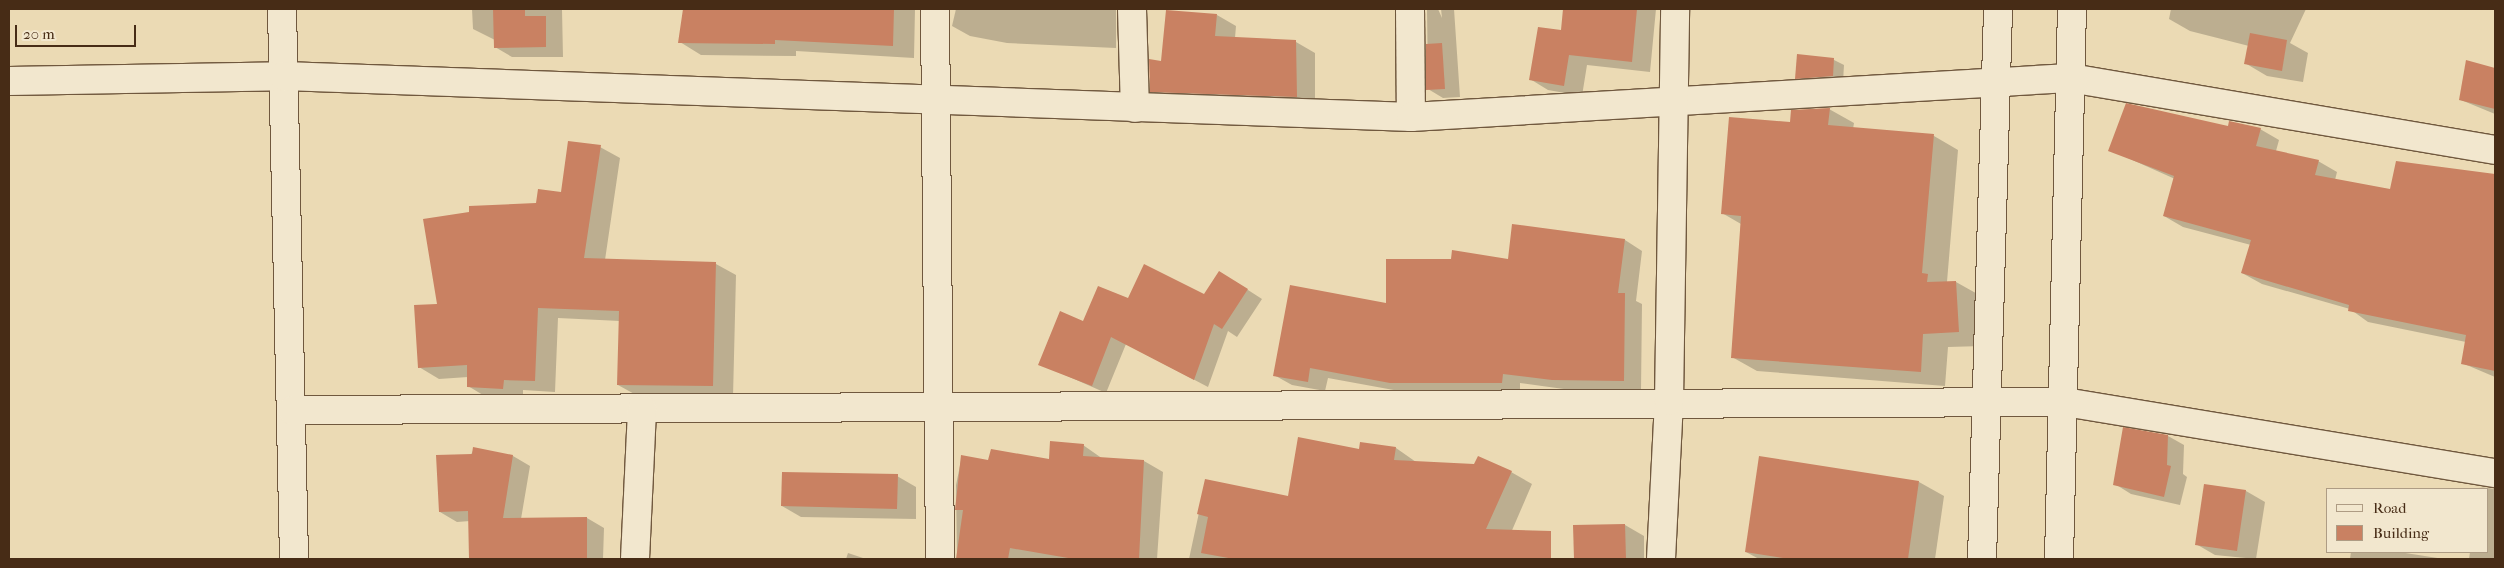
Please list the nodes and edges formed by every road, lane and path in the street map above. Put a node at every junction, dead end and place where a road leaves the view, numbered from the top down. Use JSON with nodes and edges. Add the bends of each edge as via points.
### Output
{"nodes":[{"id":1,"x":282,"y":9,"type":"edge"},
{"id":2,"x":935,"y":9,"type":"edge"},
{"id":3,"x":1132,"y":9,"type":"edge"},
{"id":4,"x":1410,"y":9,"type":"edge"},
{"id":5,"x":1675,"y":9,"type":"edge"},
{"id":6,"x":1998,"y":9,"type":"edge"},
{"id":7,"x":2072,"y":9,"type":"edge"},
{"id":8,"x":284,"y":76,"type":"junction"},
{"id":9,"x":2070,"y":78,"type":"junction"},
{"id":10,"x":1997,"y":79,"type":"junction"},
{"id":11,"x":9,"y":81,"type":"edge"},
{"id":12,"x":1672,"y":100,"type":"junction"},
{"id":13,"x":937,"y":103,"type":"junction"},
{"id":14,"x":1135,"y":108,"type":"junction"},
{"id":15,"x":1411,"y":117,"type":"junction"},
{"id":16,"x":2495,"y":150,"type":"edge"},
{"id":17,"x":1668,"y":401,"type":"junction"},
{"id":18,"x":1988,"y":402,"type":"junction"},
{"id":19,"x":2065,"y":402,"type":"junction"},
{"id":20,"x":938,"y":408,"type":"junction"},
{"id":21,"x":642,"y":409,"type":"junction"},
{"id":22,"x":292,"y":410,"type":"junction"},
{"id":23,"x":2495,"y":473,"type":"edge"},
{"id":24,"x":294,"y":559,"type":"edge"},
{"id":25,"x":635,"y":559,"type":"edge"},
{"id":26,"x":940,"y":559,"type":"edge"},
{"id":27,"x":1661,"y":559,"type":"edge"},
{"id":28,"x":1982,"y":559,"type":"edge"},
{"id":29,"x":2059,"y":559,"type":"edge"}],
"edges":[{"from":1,"to":8,"type":"street"},
{"from":2,"to":13,"type":"street"},
{"from":3,"to":14,"type":"street"},
{"from":4,"to":15,"type":"street"},
{"from":5,"to":12,"type":"street"},
{"from":6,"to":10,"type":"street"},
{"from":7,"to":9,"type":"street"},
{"from":8,"to":11,"type":"street"},
{"from":8,"to":13,"type":"street"},
{"from":8,"to":22,"type":"street"},
{"from":9,"to":10,"type":"street"},
{"from":9,"to":16,"type":"street"},
{"from":9,"to":19,"type":"street"},
{"from":10,"to":12,"type":"street"},
{"from":10,"to":18,"type":"street"},
{"from":12,"to":15,"type":"street"},
{"from":12,"to":17,"type":"street"},
{"from":13,"to":14,"type":"street"},
{"from":13,"to":20,"type":"street"},
{"from":14,"to":15,"type":"street"},
{"from":17,"to":18,"type":"street"},
{"from":17,"to":20,"type":"street"},
{"from":17,"to":27,"type":"street"},
{"from":18,"to":19,"type":"street"},
{"from":18,"to":28,"type":"street"},
{"from":19,"to":23,"type":"street"},
{"from":19,"to":29,"type":"street"},
{"from":20,"to":21,"type":"street"},
{"from":20,"to":26,"type":"street"},
{"from":21,"to":22,"type":"street"},
{"from":21,"to":25,"type":"street"},
{"from":22,"to":24,"type":"street"}]}
